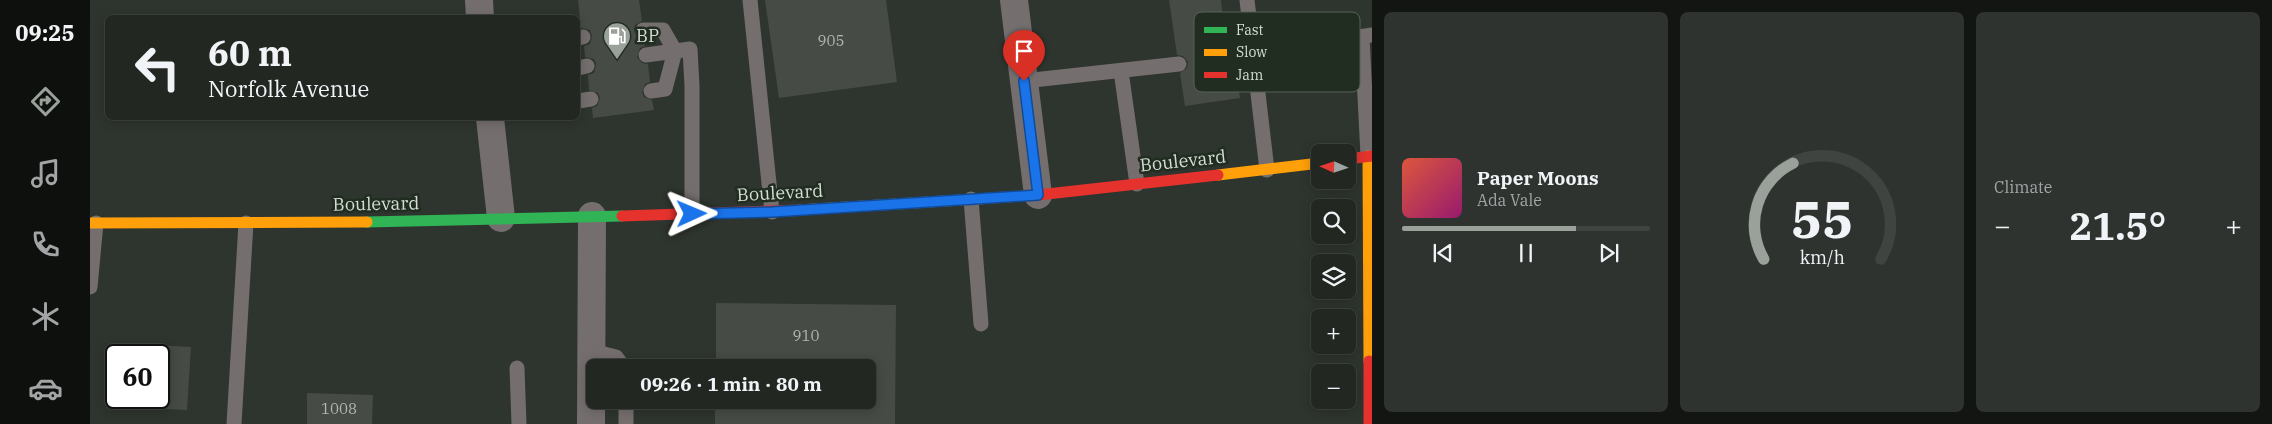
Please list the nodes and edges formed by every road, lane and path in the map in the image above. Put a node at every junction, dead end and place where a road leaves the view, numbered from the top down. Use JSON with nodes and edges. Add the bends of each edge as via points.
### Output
{"nodes":[{"id":1,"x":479,"y":0,"type":"edge"},
{"id":2,"x":750,"y":0,"type":"edge"},
{"id":3,"x":1014,"y":0,"type":"edge"},
{"id":4,"x":480,"y":15,"type":"edge"},
{"id":5,"x":643,"y":30,"type":"dead end"},
{"id":6,"x":1367,"y":36,"type":"edge"},
{"id":7,"x":675,"y":51,"type":"junction"},
{"id":8,"x":646,"y":54,"type":"dead end"},
{"id":9,"x":1179,"y":64,"type":"dead end"},
{"id":10,"x":1121,"y":71,"type":"junction"},
{"id":11,"x":1024,"y":81,"type":"junction"},
{"id":12,"x":651,"y":92,"type":"dead end"},
{"id":13,"x":1258,"y":92,"type":"edge"},
{"id":14,"x":490,"y":120,"type":"edge"},
{"id":15,"x":1370,"y":156,"type":"edge"},
{"id":16,"x":1356,"y":158,"type":"edge"},
{"id":17,"x":1311,"y":163,"type":"edge"},
{"id":18,"x":1267,"y":170,"type":"junction"},
{"id":19,"x":1137,"y":184,"type":"junction"},
{"id":20,"x":1038,"y":195,"type":"junction"},
{"id":21,"x":971,"y":199,"type":"junction"},
{"id":22,"x":772,"y":212,"type":"junction"},
{"id":23,"x":692,"y":214,"type":"junction"},
{"id":24,"x":592,"y":216,"type":"junction"},
{"id":25,"x":501,"y":218,"type":"junction"},
{"id":26,"x":93,"y":223,"type":"edge"},
{"id":27,"x":246,"y":223,"type":"junction"},
{"id":28,"x":1370,"y":278,"type":"edge"},
{"id":29,"x":90,"y":287,"type":"edge"},
{"id":30,"x":981,"y":324,"type":"dead end"},
{"id":31,"x":592,"y":351,"type":"junction"},
{"id":32,"x":617,"y":359,"type":"edge"},
{"id":33,"x":517,"y":368,"type":"dead end"},
{"id":34,"x":626,"y":409,"type":"edge"},
{"id":35,"x":234,"y":424,"type":"edge"},
{"id":36,"x":519,"y":424,"type":"edge"},
{"id":37,"x":591,"y":424,"type":"edge"},
{"id":38,"x":626,"y":424,"type":"edge"},
{"id":39,"x":1368,"y":424,"type":"edge"}],
"edges":[{"from":1,"to":4,"type":"street"},
{"from":2,"to":22,"type":"lane"},
{"from":3,"to":11,"type":"street"},
{"from":5,"to":7,"type":"lane","via":[[663,30]]},
{"from":6,"to":15,"type":"lane"},
{"from":7,"to":8,"type":"lane"},
{"from":7,"to":12,"type":"lane","via":[[665,89]]},
{"from":7,"to":23,"type":"lane","via":[[690,49]]},
{"from":9,"to":10,"type":"lane"},
{"from":10,"to":11,"type":"lane"},
{"from":10,"to":19,"type":"lane"},
{"from":11,"to":20,"type":"street"},
{"from":13,"to":18,"type":"lane"},
{"from":14,"to":25,"type":"street"},
{"from":15,"to":16,"type":"main road"},
{"from":15,"to":28,"type":"main road"},
{"from":17,"to":18,"type":"main road","name":"Boulevard"},
{"from":18,"to":19,"type":"main road","name":"Boulevard"},
{"from":19,"to":20,"type":"main road","name":"Boulevard"},
{"from":20,"to":21,"type":"main road","name":"Boulevard"},
{"from":21,"to":22,"type":"main road","name":"Boulevard"},
{"from":21,"to":30,"type":"lane"},
{"from":22,"to":23,"type":"main road","name":"Boulevard"},
{"from":23,"to":24,"type":"main road","name":"Boulevard"},
{"from":24,"to":25,"type":"main road","name":"Boulevard"},
{"from":24,"to":31,"type":"street"},
{"from":25,"to":27,"type":"main road","name":"Boulevard"},
{"from":26,"to":27,"type":"main road","name":"Boulevard"},
{"from":26,"to":29,"type":"lane"},
{"from":27,"to":35,"type":"lane"},
{"from":28,"to":39,"type":"main road"},
{"from":31,"to":32,"type":"lane"},
{"from":31,"to":37,"type":"street"},
{"from":33,"to":36,"type":"lane"},
{"from":34,"to":38,"type":"lane"}]}
